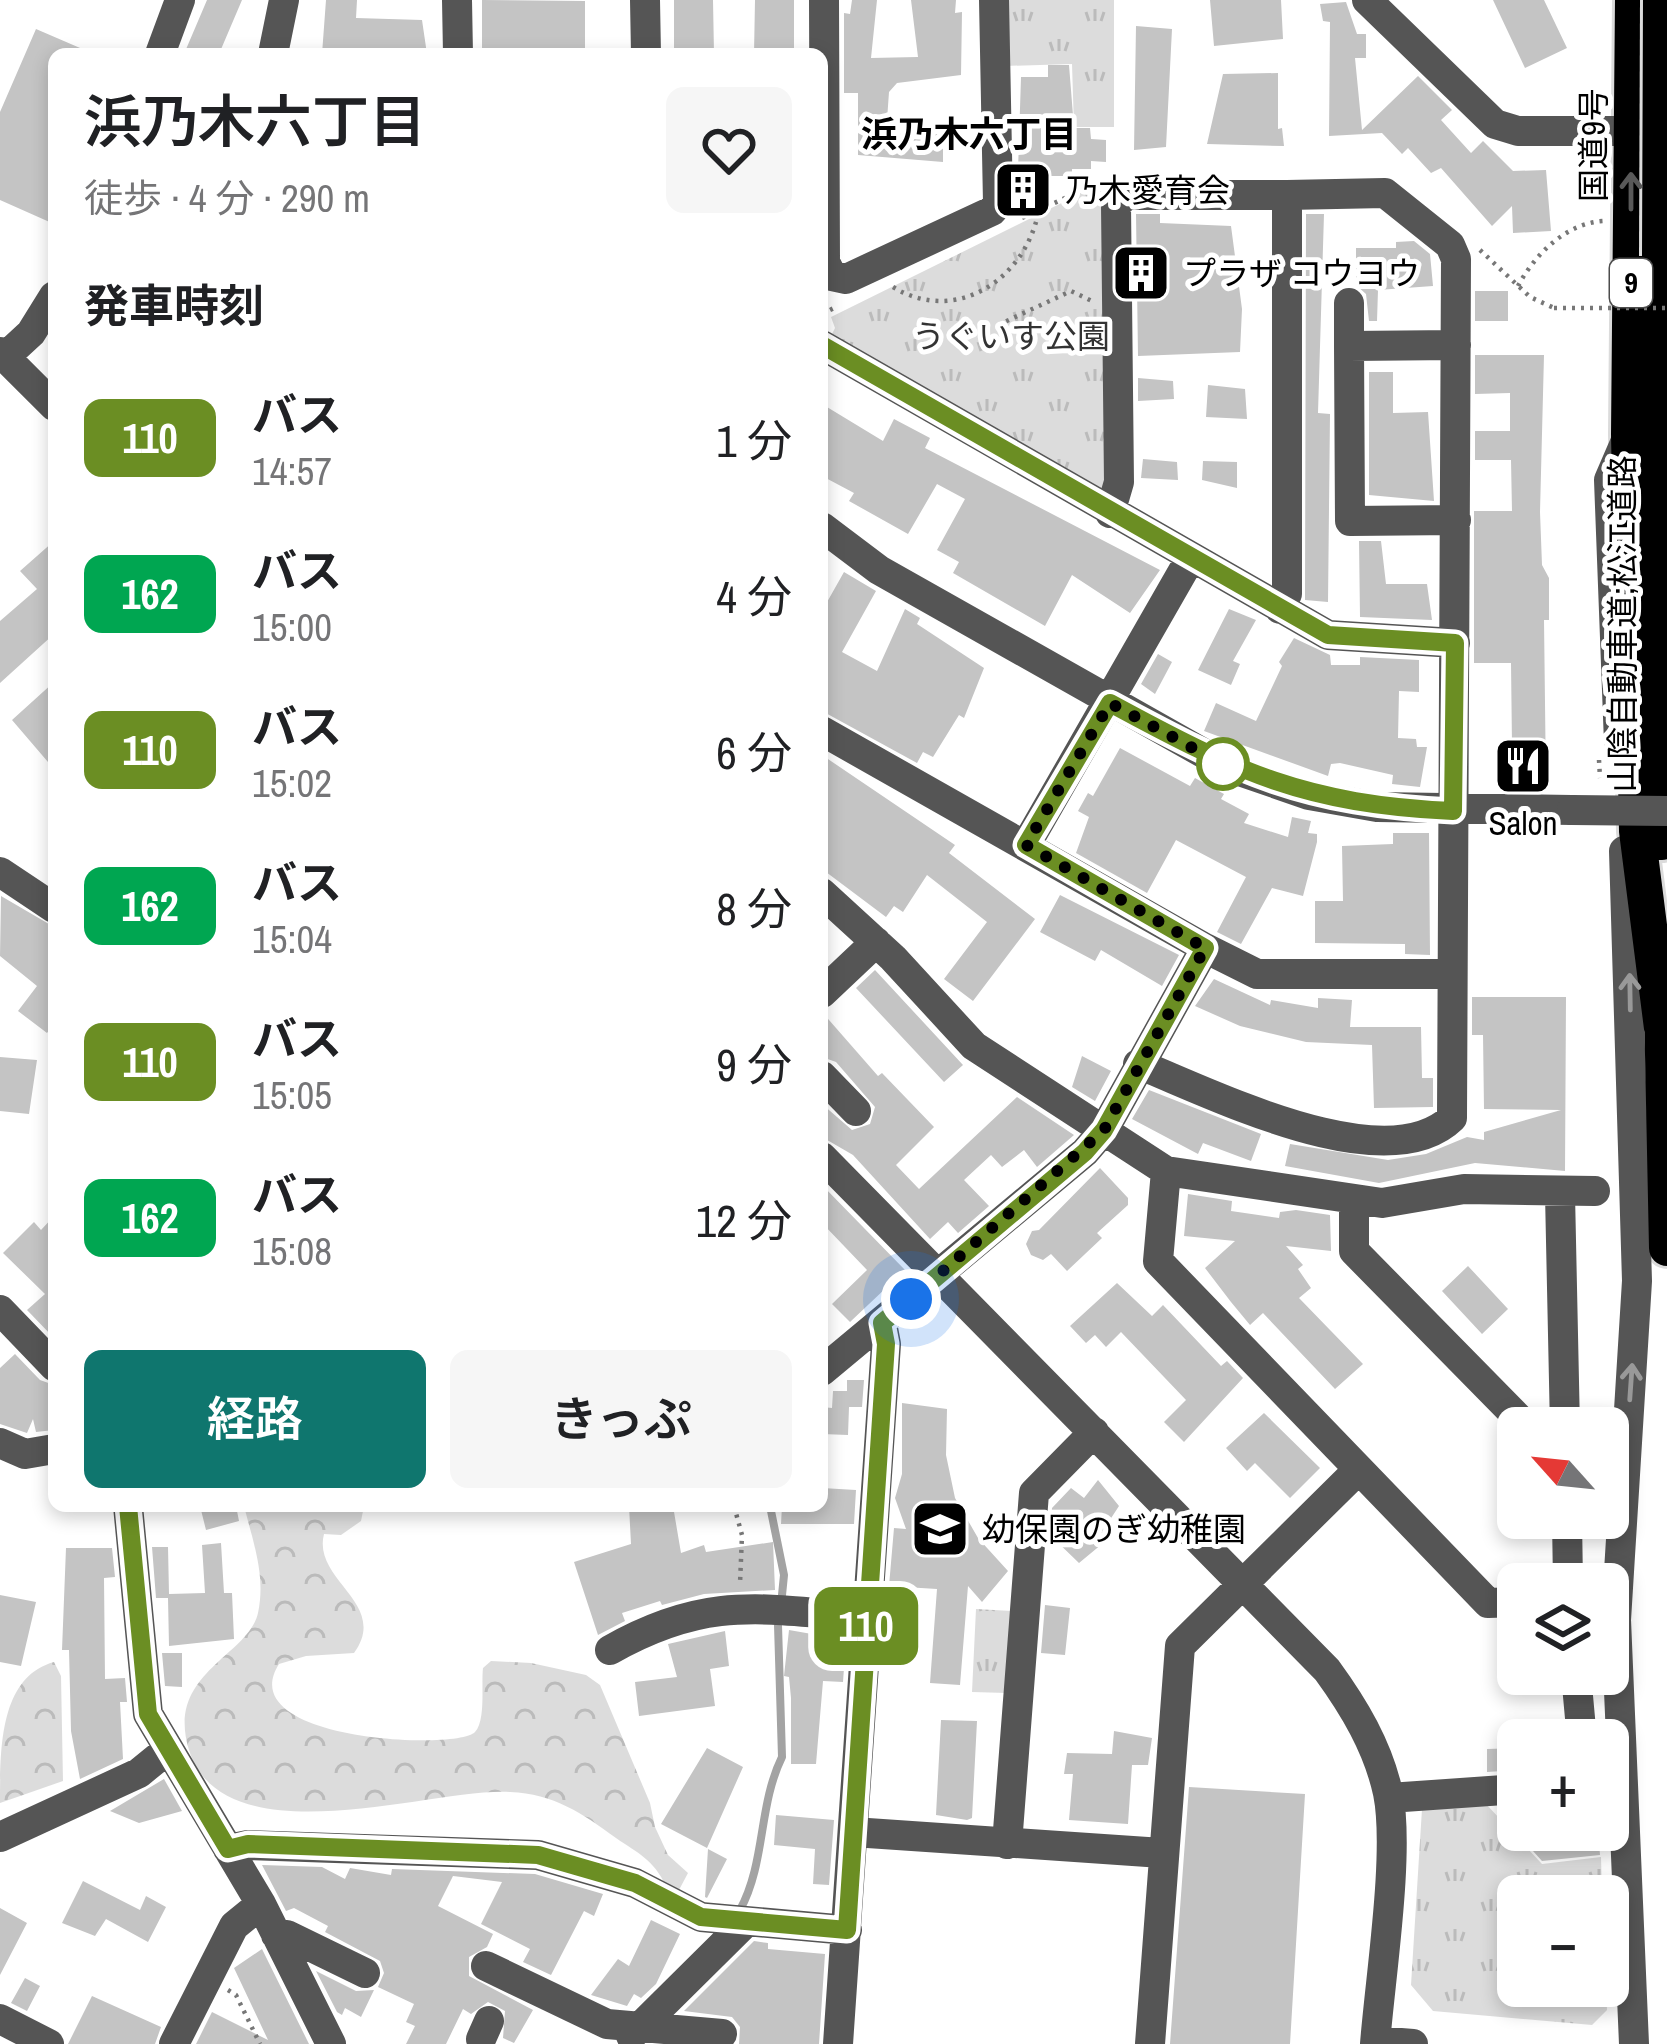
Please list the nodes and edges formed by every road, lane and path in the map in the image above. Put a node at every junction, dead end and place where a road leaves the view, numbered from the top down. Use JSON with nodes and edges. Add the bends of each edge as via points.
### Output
{"nodes":[{"id":1,"x":179,"y":0,"type":"edge"},
{"id":2,"x":284,"y":0,"type":"edge"},
{"id":3,"x":457,"y":0,"type":"edge"},
{"id":4,"x":645,"y":0,"type":"edge"},
{"id":5,"x":824,"y":0,"type":"edge"},
{"id":6,"x":994,"y":0,"type":"edge"},
{"id":7,"x":1367,"y":0,"type":"edge"},
{"id":8,"x":1633,"y":0,"type":"edge"},
{"id":9,"x":1660,"y":0,"type":"edge"},
{"id":10,"x":162,"y":48,"type":"edge"},
{"id":11,"x":274,"y":48,"type":"edge"},
{"id":12,"x":458,"y":48,"type":"edge"},
{"id":13,"x":646,"y":48,"type":"edge"},
{"id":14,"x":823,"y":48,"type":"edge"},
{"id":15,"x":1649,"y":131,"type":"edge"},
{"id":16,"x":1287,"y":195,"type":"junction"},
{"id":17,"x":1040,"y":209,"type":"dead end"},
{"id":18,"x":1612,"y":222,"type":"dead end"},
{"id":19,"x":828,"y":268,"type":"edge"},
{"id":20,"x":889,"y":281,"type":"dead end"},
{"id":21,"x":1518,"y":286,"type":"dead end"},
{"id":22,"x":1103,"y":300,"type":"junction"},
{"id":23,"x":1348,"y":303,"type":"dead end"},
{"id":24,"x":48,"y":306,"type":"edge"},
{"id":25,"x":1554,"y":308,"type":"dead end"},
{"id":26,"x":1667,"y":308,"type":"edge"},
{"id":27,"x":998,"y":326,"type":"dead end"},
{"id":28,"x":1083,"y":338,"type":"dead end"},
{"id":29,"x":1456,"y":344,"type":"junction"},
{"id":30,"x":1349,"y":346,"type":"junction"},
{"id":31,"x":828,"y":348,"type":"edge"},
{"id":32,"x":3,"y":355,"type":"edge"},
{"id":33,"x":48,"y":400,"type":"edge"},
{"id":34,"x":1629,"y":434,"type":"junction"},
{"id":35,"x":1110,"y":513,"type":"junction"},
{"id":36,"x":1456,"y":520,"type":"junction"},
{"id":37,"x":831,"y":535,"type":"edge"},
{"id":38,"x":1190,"y":559,"type":"junction"},
{"id":39,"x":1280,"y":609,"type":"junction"},
{"id":40,"x":1455,"y":643,"type":"junction"},
{"id":41,"x":1110,"y":703,"type":"junction"},
{"id":42,"x":828,"y":733,"type":"edge"},
{"id":43,"x":1453,"y":811,"type":"junction"},
{"id":44,"x":1667,"y":811,"type":"edge"},
{"id":45,"x":1026,"y":845,"type":"junction"},
{"id":46,"x":0,"y":872,"type":"edge"},
{"id":47,"x":828,"y":898,"type":"edge"},
{"id":48,"x":48,"y":904,"type":"edge"},
{"id":49,"x":876,"y":942,"type":"junction"},
{"id":50,"x":1205,"y":948,"type":"junction"},
{"id":51,"x":1451,"y":974,"type":"junction"},
{"id":52,"x":828,"y":987,"type":"edge"},
{"id":53,"x":1662,"y":1028,"type":"junction"},
{"id":54,"x":1138,"y":1064,"type":"junction"},
{"id":55,"x":828,"y":1082,"type":"edge"},
{"id":56,"x":856,"y":1111,"type":"dead end"},
{"id":57,"x":1104,"y":1130,"type":"junction"},
{"id":58,"x":828,"y":1163,"type":"edge"},
{"id":59,"x":1166,"y":1172,"type":"junction"},
{"id":60,"x":1595,"y":1192,"type":"dead end"},
{"id":61,"x":1560,"y":1194,"type":"junction"},
{"id":62,"x":1354,"y":1200,"type":"junction"},
{"id":63,"x":1667,"y":1248,"type":"edge"},
{"id":64,"x":940,"y":1276,"type":"junction"},
{"id":65,"x":0,"y":1310,"type":"edge"},
{"id":66,"x":882,"y":1323,"type":"junction"},
{"id":67,"x":48,"y":1360,"type":"edge"},
{"id":68,"x":828,"y":1366,"type":"edge"},
{"id":69,"x":1507,"y":1407,"type":"edge"},
{"id":70,"x":1572,"y":1407,"type":"edge"},
{"id":71,"x":1094,"y":1432,"type":"junction"},
{"id":72,"x":0,"y":1443,"type":"edge"},
{"id":73,"x":48,"y":1450,"type":"edge"},
{"id":74,"x":1358,"y":1470,"type":"junction"},
{"id":75,"x":129,"y":1512,"type":"edge"},
{"id":76,"x":736,"y":1512,"type":"edge"},
{"id":77,"x":1240,"y":1582,"type":"junction"},
{"id":78,"x":1497,"y":1603,"type":"edge"},
{"id":79,"x":742,"y":1607,"type":"junction"},
{"id":80,"x":866,"y":1617,"type":"junction"},
{"id":81,"x":610,"y":1650,"type":"dead end"},
{"id":82,"x":166,"y":1750,"type":"junction"},
{"id":83,"x":1497,"y":1791,"type":"edge"},
{"id":84,"x":1389,"y":1798,"type":"junction"},
{"id":85,"x":854,"y":1832,"type":"junction"},
{"id":86,"x":0,"y":1837,"type":"edge"},
{"id":87,"x":1007,"y":1844,"type":"junction"},
{"id":88,"x":228,"y":1849,"type":"junction"},
{"id":89,"x":1162,"y":1853,"type":"junction"},
{"id":90,"x":261,"y":1904,"type":"junction"},
{"id":91,"x":745,"y":1923,"type":"junction"},
{"id":92,"x":847,"y":1930,"type":"junction"},
{"id":93,"x":276,"y":1935,"type":"junction"},
{"id":94,"x":486,"y":1966,"type":"dead end"},
{"id":95,"x":365,"y":1973,"type":"dead end"},
{"id":96,"x":207,"y":1979,"type":"junction"},
{"id":97,"x":8,"y":2030,"type":"edge"},
{"id":98,"x":628,"y":2032,"type":"edge"},
{"id":99,"x":722,"y":2034,"type":"dead end"},
{"id":100,"x":256,"y":2042,"type":"edge"},
{"id":101,"x":1376,"y":2042,"type":"edge"},
{"id":102,"x":49,"y":2044,"type":"edge"},
{"id":103,"x":174,"y":2044,"type":"edge"},
{"id":104,"x":331,"y":2044,"type":"edge"},
{"id":105,"x":838,"y":2044,"type":"edge"},
{"id":106,"x":1150,"y":2044,"type":"edge"},
{"id":107,"x":1413,"y":2044,"type":"edge"},
{"id":108,"x":1634,"y":2044,"type":"edge"}],
"edges":[{"from":1,"to":10,"type":"street"},
{"from":2,"to":11,"type":"street"},
{"from":3,"to":12,"type":"street"},
{"from":4,"to":13,"type":"street"},
{"from":5,"to":14,"type":"street"},
{"from":6,"to":19,"type":"street","via":[[998,202],[846,279]]},
{"from":7,"to":15,"type":"street","via":[[1496,124]]},
{"from":8,"to":15,"type":"highway","name":"国道9号","number":"9"},
{"from":9,"to":53,"type":"highway","name":"山陰自動車道;松江道路","bridge":true},
{"from":34,"to":15,"type":"highway","name":"国道9号","number":"9","one_way":true},
{"from":16,"to":22,"type":"street","via":[[1126,195],[1116,206]]},
{"from":16,"to":29,"type":"street","via":[[1384,194],[1450,245]]},
{"from":16,"to":39,"type":"street","via":[[1287,594]]},
{"from":17,"to":20,"type":"path","via":[[1013,268],[983,292],[925,300]]},
{"from":18,"to":21,"type":"path","via":[[1567,231]]},
{"from":22,"to":27,"type":"path","via":[[1071,291]]},
{"from":22,"to":28,"type":"path"},
{"from":22,"to":35,"type":"street","via":[[1119,482]]},
{"from":23,"to":30,"type":"street"},
{"from":24,"to":32,"type":"street"},
{"from":25,"to":26,"type":"path","bridge":true},
{"from":29,"to":30,"type":"street"},
{"from":29,"to":36,"type":"street"},
{"from":30,"to":36,"type":"street","via":[[1350,535]]},
{"from":31,"to":35,"type":"street"},
{"from":32,"to":33,"type":"street"},
{"from":34,"to":53,"type":"highway","name":"国道9号","via":[[1637,831]]},
{"from":108,"to":34,"type":"street","one_way":true,"via":[[1616,1620],[1637,1281],[1609,480]]},
{"from":35,"to":38,"type":"street"},
{"from":36,"to":40,"type":"street"},
{"from":37,"to":41,"type":"street"},
{"from":38,"to":39,"type":"street"},
{"from":38,"to":41,"type":"street"},
{"from":39,"to":40,"type":"street","via":[[1328,635]]},
{"from":40,"to":43,"type":"street"},
{"from":41,"to":43,"type":"street","via":[[1228,767],[1309,795]]},
{"from":41,"to":45,"type":"street"},
{"from":42,"to":45,"type":"street"},
{"from":43,"to":44,"type":"street","bridge":true},
{"from":43,"to":51,"type":"street"},
{"from":45,"to":50,"type":"street"},
{"from":46,"to":48,"type":"street"},
{"from":47,"to":49,"type":"street"},
{"from":49,"to":52,"type":"street"},
{"from":49,"to":57,"type":"street","via":[[974,1046]]},
{"from":50,"to":51,"type":"street","via":[[1257,974]]},
{"from":50,"to":54,"type":"street"},
{"from":51,"to":54,"type":"street","via":[[1452,1118],[1440,1130],[1383,1141],[1334,1137]]},
{"from":53,"to":63,"type":"highway","name":"山陰自動車道;松江道路"},
{"from":54,"to":57,"type":"street"},
{"from":55,"to":56,"type":"street"},
{"from":57,"to":59,"type":"street"},
{"from":57,"to":64,"type":"street"},
{"from":58,"to":64,"type":"street"},
{"from":59,"to":62,"type":"street"},
{"from":59,"to":74,"type":"street","via":[[1158,1261]]},
{"from":60,"to":61,"type":"street"},
{"from":61,"to":62,"type":"street","via":[[1464,1190],[1399,1203]]},
{"from":61,"to":70,"type":"street"},
{"from":62,"to":69,"type":"street","via":[[1354,1252]]},
{"from":64,"to":66,"type":"street"},
{"from":64,"to":71,"type":"street"},
{"from":65,"to":67,"type":"street"},
{"from":66,"to":68,"type":"street"},
{"from":66,"to":80,"type":"street"},
{"from":71,"to":77,"type":"street"},
{"from":71,"to":87,"type":"street","via":[[1034,1493]]},
{"from":72,"to":73,"type":"street","via":[[25,1454]]},
{"from":74,"to":77,"type":"street"},
{"from":74,"to":78,"type":"street","via":[[1488,1603]]},
{"from":75,"to":82,"type":"street","via":[[148,1714]]},
{"from":76,"to":79,"type":"path"},
{"from":77,"to":84,"type":"street","via":[[1350,1702]]},
{"from":77,"to":89,"type":"street","via":[[1180,1646]]},
{"from":79,"to":80,"type":"street"},
{"from":79,"to":81,"type":"street","via":[[664,1620]]},
{"from":80,"to":85,"type":"street"},
{"from":82,"to":86,"type":"street","via":[[140,1773]]},
{"from":82,"to":88,"type":"street"},
{"from":83,"to":84,"type":"street"},
{"from":84,"to":101,"type":"street"},
{"from":85,"to":87,"type":"street"},
{"from":85,"to":92,"type":"street"},
{"from":87,"to":89,"type":"street"},
{"from":88,"to":90,"type":"street"},
{"from":88,"to":91,"type":"street","via":[[538,1855],[635,1883],[686,1912]]},
{"from":89,"to":106,"type":"street"},
{"from":90,"to":93,"type":"street"},
{"from":90,"to":96,"type":"street","via":[[234,1926]]},
{"from":91,"to":92,"type":"street"},
{"from":91,"to":98,"type":"street"},
{"from":92,"to":105,"type":"street"},
{"from":93,"to":95,"type":"street"},
{"from":93,"to":104,"type":"street"},
{"from":94,"to":98,"type":"street"},
{"from":96,"to":100,"type":"path","via":[[236,1995]]},
{"from":96,"to":103,"type":"street"},
{"from":97,"to":102,"type":"street"},
{"from":98,"to":99,"type":"street"},
{"from":101,"to":107,"type":"street"}]}
